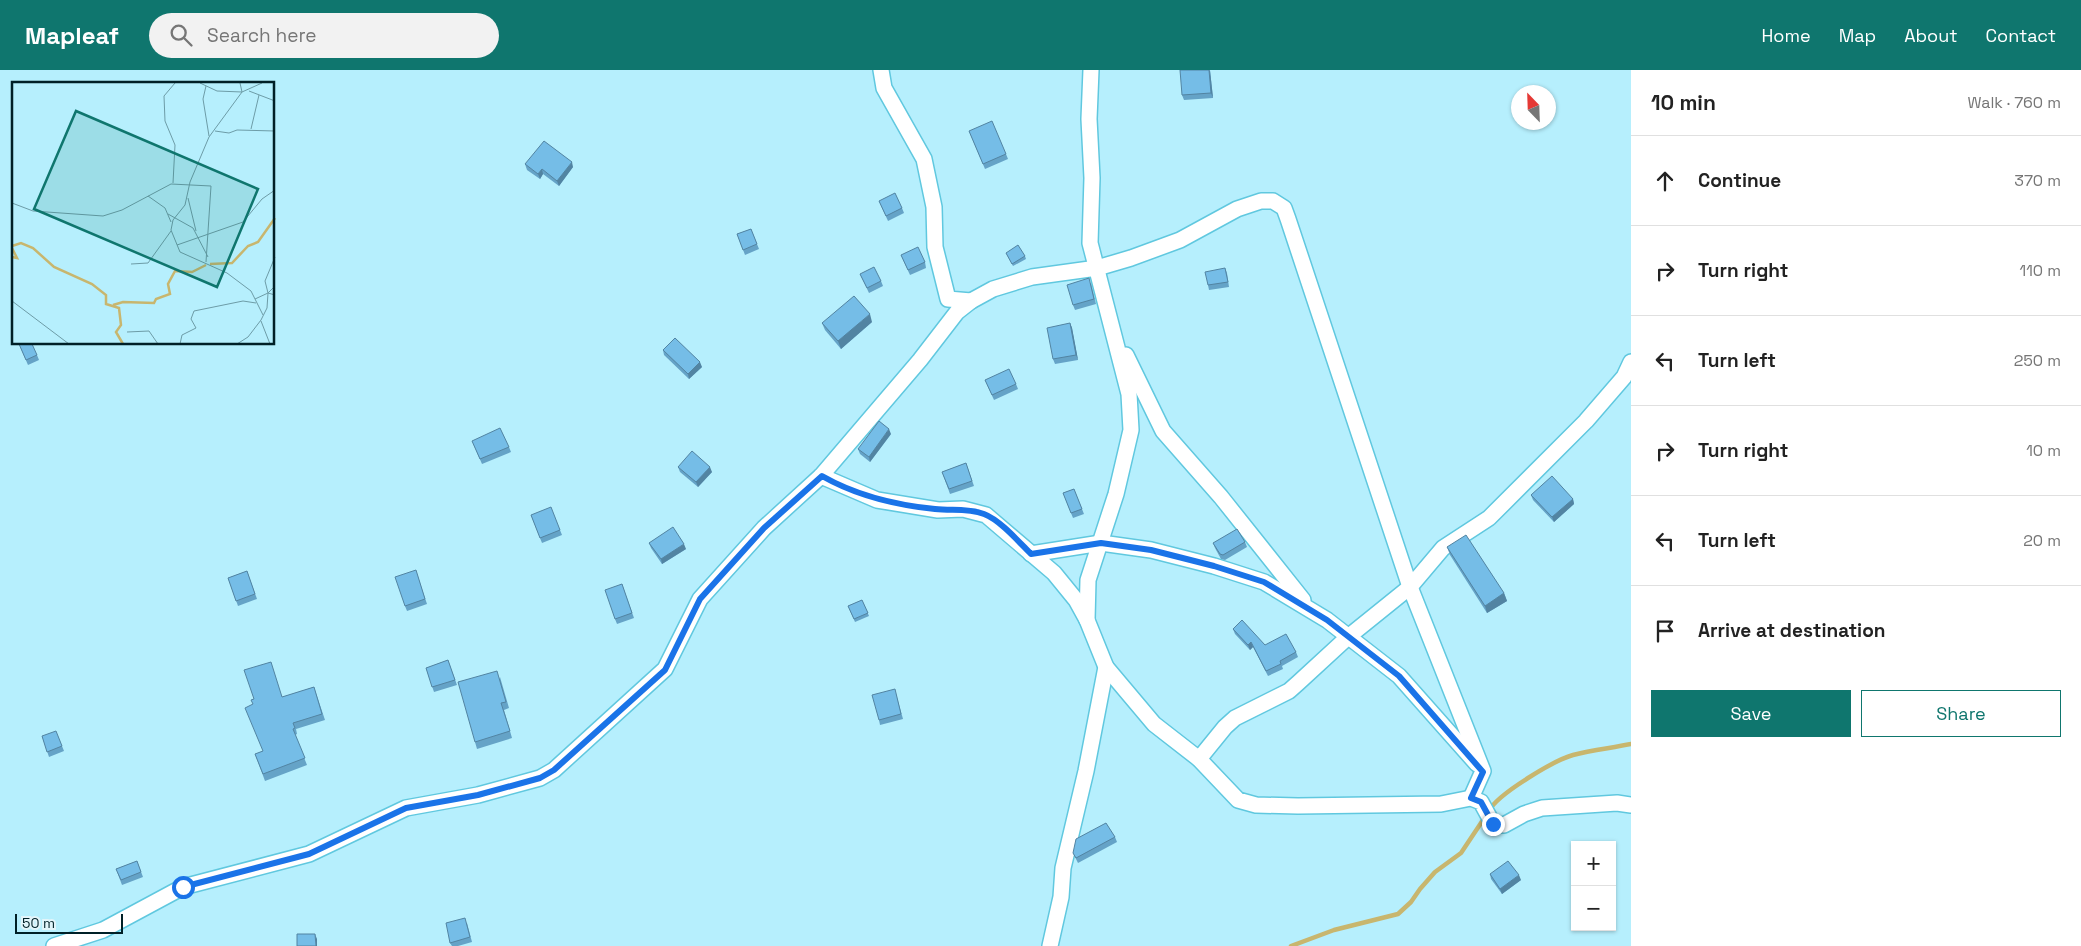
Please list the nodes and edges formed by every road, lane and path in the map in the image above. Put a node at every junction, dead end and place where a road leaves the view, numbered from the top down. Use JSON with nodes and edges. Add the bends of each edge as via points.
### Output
{"nodes":[{"id":1,"x":881,"y":70,"type":"edge"},
{"id":2,"x":1092,"y":70,"type":"edge"},
{"id":3,"x":1097,"y":268,"type":"junction"},
{"id":4,"x":971,"y":301,"type":"junction"},
{"id":5,"x":1112,"y":326,"type":"junction"},
{"id":6,"x":1631,"y":362,"type":"edge"},
{"id":7,"x":822,"y":476,"type":"junction"},
{"id":8,"x":1101,"y":543,"type":"junction"},
{"id":9,"x":1031,"y":554,"type":"junction"},
{"id":10,"x":1410,"y":587,"type":"junction"},
{"id":11,"x":1308,"y":607,"type":"junction"},
{"id":12,"x":1087,"y":620,"type":"junction"},
{"id":13,"x":1348,"y":637,"type":"junction"},
{"id":14,"x":1106,"y":667,"type":"junction"},
{"id":15,"x":1199,"y":759,"type":"junction"},
{"id":16,"x":1483,"y":772,"type":"junction"},
{"id":17,"x":1471,"y":798,"type":"junction"},
{"id":18,"x":1631,"y":805,"type":"edge"},
{"id":19,"x":54,"y":946,"type":"edge"},
{"id":20,"x":1050,"y":946,"type":"edge"}],
"edges":[{"from":1,"to":4,"type":"street","via":[[884,88],[924,159],[934,207],[935,247],[948,299]]},
{"from":2,"to":3,"type":"street","via":[[1090,243]]},
{"from":3,"to":4,"type":"street","via":[[1032,277]]},
{"from":3,"to":5,"type":"street"},
{"from":3,"to":10,"type":"street","via":[[1180,240],[1249,204],[1273,201],[1284,208]]},
{"from":4,"to":7,"type":"street","via":[[957,312]]},
{"from":5,"to":8,"type":"street","via":[[1129,394],[1131,430]]},
{"from":5,"to":11,"type":"street","via":[[1163,431],[1221,497]]},
{"from":6,"to":10,"type":"street","via":[[1624,377],[1579,428],[1489,518],[1442,548]]},
{"from":7,"to":9,"type":"street","via":[[877,500],[938,510],[964,509],[986,515]]},
{"from":7,"to":19,"type":"street","via":[[764,528],[700,599],[665,670],[554,770],[540,778],[478,795],[406,808],[309,854],[183,887],[103,930]]},
{"from":8,"to":9,"type":"street"},
{"from":8,"to":11,"type":"street","via":[[1151,550],[1214,566],[1264,582]]},
{"from":8,"to":12,"type":"street","via":[[1088,580]]},
{"from":9,"to":12,"type":"street","via":[[1054,573]]},
{"from":10,"to":13,"type":"street"},
{"from":10,"to":16,"type":"street"},
{"from":11,"to":13,"type":"street"},
{"from":12,"to":14,"type":"street"},
{"from":13,"to":15,"type":"street","via":[[1288,691],[1235,718]]},
{"from":13,"to":16,"type":"street","via":[[1399,676]]},
{"from":14,"to":15,"type":"street","via":[[1154,724]]},
{"from":14,"to":20,"type":"street","via":[[1063,868],[1061,897]]},
{"from":15,"to":17,"type":"street","via":[[1238,800],[1256,804],[1441,804]]},
{"from":16,"to":17,"type":"street"},
{"from":17,"to":18,"type":"street","via":[[1481,802],[1493,824],[1504,825],[1542,808]]}]}
